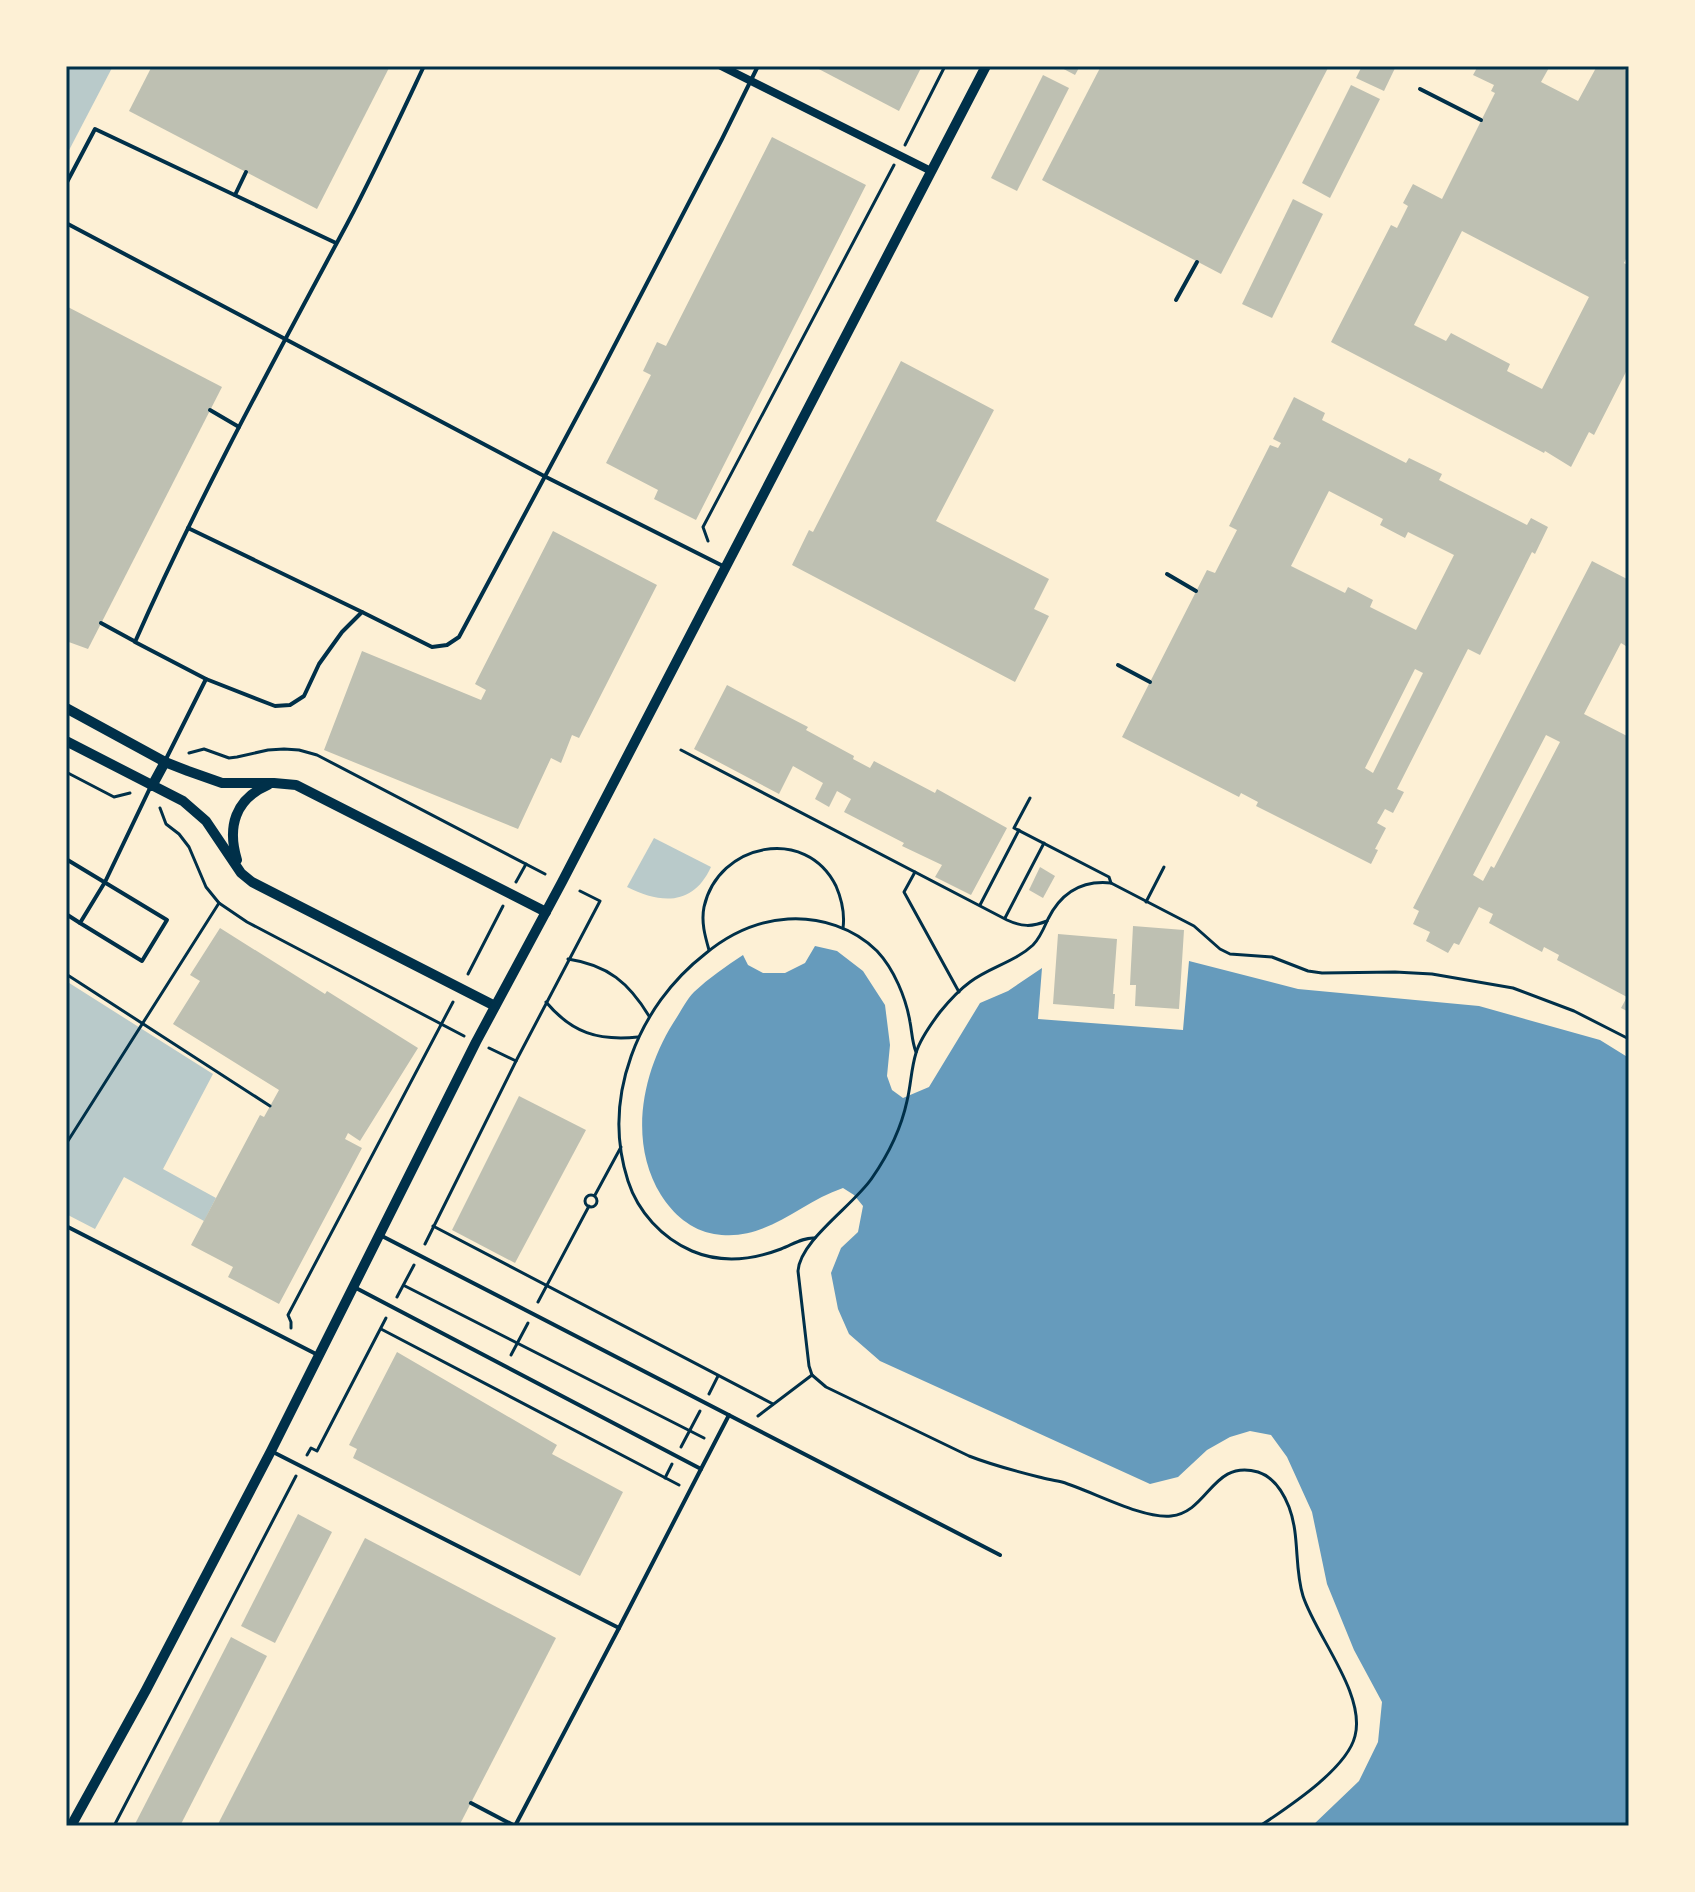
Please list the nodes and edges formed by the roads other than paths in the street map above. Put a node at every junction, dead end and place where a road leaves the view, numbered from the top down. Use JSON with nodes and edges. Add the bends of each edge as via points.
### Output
{"nodes":[{"id":1,"x":424,"y":66,"type":"edge"},
{"id":2,"x":721,"y":66,"type":"edge"},
{"id":3,"x":758,"y":66,"type":"edge"},
{"id":4,"x":986,"y":66,"type":"edge"},
{"id":5,"x":750,"y":81,"type":"junction"},
{"id":6,"x":1420,"y":89,"type":"dead end"},
{"id":7,"x":1481,"y":120,"type":"dead end"},
{"id":8,"x":931,"y":171,"type":"junction"},
{"id":9,"x":246,"y":172,"type":"dead end"},
{"id":10,"x":66,"y":184,"type":"edge"},
{"id":11,"x":235,"y":195,"type":"junction"},
{"id":12,"x":66,"y":223,"type":"edge"},
{"id":13,"x":336,"y":243,"type":"junction"},
{"id":14,"x":1197,"y":262,"type":"dead end"},
{"id":15,"x":1176,"y":300,"type":"dead end"},
{"id":16,"x":284,"y":339,"type":"junction"},
{"id":17,"x":210,"y":410,"type":"dead end"},
{"id":18,"x":239,"y":427,"type":"junction"},
{"id":19,"x":546,"y":477,"type":"junction"},
{"id":20,"x":188,"y":528,"type":"junction"},
{"id":21,"x":726,"y":567,"type":"junction"},
{"id":22,"x":1167,"y":574,"type":"dead end"},
{"id":23,"x":1196,"y":591,"type":"dead end"},
{"id":24,"x":362,"y":612,"type":"junction"},
{"id":25,"x":101,"y":623,"type":"dead end"},
{"id":26,"x":135,"y":642,"type":"junction"},
{"id":27,"x":1118,"y":665,"type":"dead end"},
{"id":28,"x":206,"y":679,"type":"junction"},
{"id":29,"x":1150,"y":682,"type":"dead end"},
{"id":30,"x":66,"y":708,"type":"edge"},
{"id":31,"x":66,"y":741,"type":"edge"},
{"id":32,"x":165,"y":762,"type":"junction"},
{"id":33,"x":274,"y":783,"type":"junction"},
{"id":34,"x":152,"y":786,"type":"junction"},
{"id":35,"x":66,"y":859,"type":"edge"},
{"id":36,"x":241,"y":873,"type":"junction"},
{"id":37,"x":105,"y":882,"type":"junction"},
{"id":38,"x":546,"y":912,"type":"junction"},
{"id":39,"x":66,"y":914,"type":"edge"},
{"id":40,"x":80,"y":923,"type":"junction"},
{"id":41,"x":495,"y":1006,"type":"junction"},
{"id":42,"x":66,"y":1226,"type":"edge"},
{"id":43,"x":380,"y":1235,"type":"junction"},
{"id":44,"x":354,"y":1287,"type":"junction"},
{"id":45,"x":318,"y":1355,"type":"junction"},
{"id":46,"x":729,"y":1415,"type":"junction"},
{"id":47,"x":271,"y":1451,"type":"junction"},
{"id":48,"x":701,"y":1469,"type":"junction"},
{"id":49,"x":1000,"y":1555,"type":"dead end"},
{"id":50,"x":619,"y":1628,"type":"junction"},
{"id":51,"x":471,"y":1803,"type":"dead end"},
{"id":52,"x":71,"y":1826,"type":"edge"},
{"id":53,"x":515,"y":1826,"type":"edge"}],
"edges":[{"from":1,"to":13,"type":"lane"},
{"from":2,"to":5,"type":"street"},
{"from":3,"to":5,"type":"lane"},
{"from":4,"to":8,"type":"street"},
{"from":5,"to":8,"type":"street"},
{"from":5,"to":19,"type":"lane"},
{"from":6,"to":7,"type":"lane"},
{"from":8,"to":21,"type":"street"},
{"from":9,"to":11,"type":"lane"},
{"from":10,"to":11,"type":"lane","via":[[95,129]]},
{"from":11,"to":13,"type":"lane"},
{"from":12,"to":16,"type":"lane"},
{"from":13,"to":16,"type":"lane"},
{"from":14,"to":15,"type":"lane"},
{"from":16,"to":18,"type":"lane"},
{"from":16,"to":19,"type":"lane"},
{"from":17,"to":18,"type":"lane"},
{"from":18,"to":20,"type":"lane"},
{"from":19,"to":21,"type":"lane"},
{"from":19,"to":24,"type":"lane","via":[[459,637],[432,647]]},
{"from":20,"to":24,"type":"lane"},
{"from":20,"to":26,"type":"lane"},
{"from":21,"to":38,"type":"street"},
{"from":22,"to":23,"type":"lane"},
{"from":24,"to":28,"type":"lane","via":[[319,664],[304,696],[290,705],[275,706]]},
{"from":25,"to":26,"type":"lane"},
{"from":26,"to":28,"type":"lane"},
{"from":27,"to":29,"type":"lane"},
{"from":28,"to":32,"type":"lane"},
{"from":30,"to":32,"type":"street"},
{"from":31,"to":34,"type":"street"},
{"from":32,"to":33,"type":"street","via":[[222,783]]},
{"from":32,"to":34,"type":"street"},
{"from":33,"to":36,"type":"street","via":[[252,792],[238,811],[233,848]]},
{"from":33,"to":38,"type":"street","via":[[296,785]]},
{"from":34,"to":36,"type":"street","via":[[183,801],[206,821]]},
{"from":34,"to":37,"type":"lane"},
{"from":35,"to":37,"type":"lane"},
{"from":36,"to":41,"type":"street"},
{"from":37,"to":40,"type":"lane"},
{"from":37,"to":40,"type":"lane","via":[[167,920],[142,961]]},
{"from":38,"to":41,"type":"street"},
{"from":39,"to":40,"type":"lane"},
{"from":41,"to":43,"type":"street"},
{"from":42,"to":45,"type":"lane"},
{"from":43,"to":44,"type":"street"},
{"from":43,"to":46,"type":"lane"},
{"from":44,"to":45,"type":"street"},
{"from":44,"to":48,"type":"lane"},
{"from":45,"to":47,"type":"street"},
{"from":46,"to":48,"type":"lane"},
{"from":46,"to":49,"type":"lane"},
{"from":47,"to":50,"type":"lane"},
{"from":47,"to":52,"type":"street"},
{"from":48,"to":50,"type":"lane"},
{"from":50,"to":53,"type":"lane"},
{"from":51,"to":53,"type":"lane"}]}
